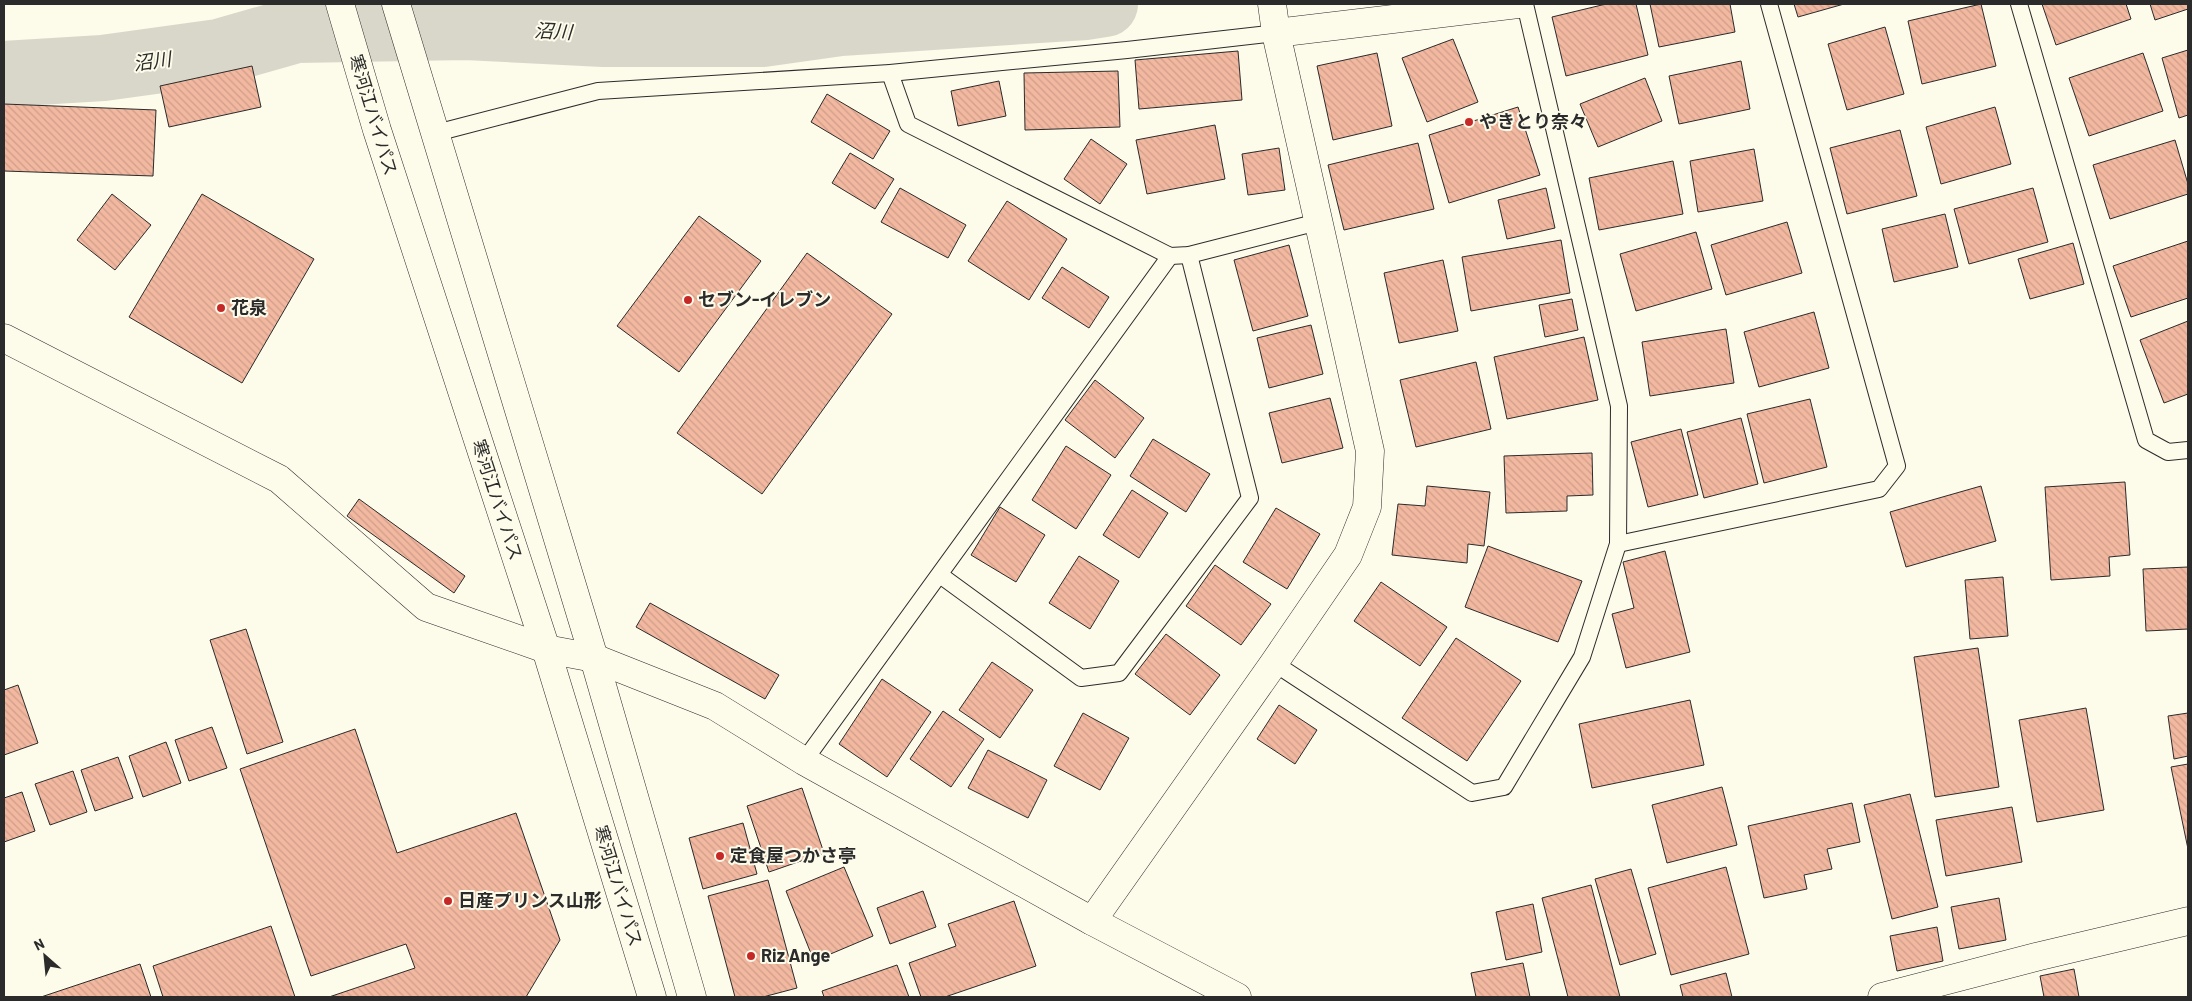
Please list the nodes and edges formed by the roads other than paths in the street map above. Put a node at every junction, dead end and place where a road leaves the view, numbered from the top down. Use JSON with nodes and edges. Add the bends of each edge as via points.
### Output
{"nodes":[{"id":1,"x":340,"y":4,"type":"edge"},
{"id":2,"x":396,"y":4,"type":"edge"},
{"id":3,"x":1272,"y":4,"type":"edge"},
{"id":4,"x":1518,"y":4,"type":"edge"},
{"id":5,"x":1525,"y":4,"type":"edge"},
{"id":6,"x":1770,"y":4,"type":"edge"},
{"id":7,"x":2019,"y":4,"type":"edge"},
{"id":8,"x":1276,"y":33,"type":"junction"},
{"id":9,"x":890,"y":73,"type":"junction"},
{"id":10,"x":436,"y":133,"type":"junction"},
{"id":11,"x":1318,"y":222,"type":"junction"},
{"id":12,"x":1189,"y":255,"type":"junction"},
{"id":13,"x":1170,"y":256,"type":"junction"},
{"id":14,"x":4,"y":338,"type":"edge"},
{"id":15,"x":2188,"y":450,"type":"edge"},
{"id":16,"x":1618,"y":544,"type":"junction"},
{"id":17,"x":940,"y":575,"type":"junction"},
{"id":18,"x":546,"y":649,"type":"junction"},
{"id":19,"x":594,"y":658,"type":"junction"},
{"id":20,"x":1274,"y":663,"type":"junction"},
{"id":21,"x":804,"y":760,"type":"junction"},
{"id":22,"x":1092,"y":920,"type":"junction"},
{"id":23,"x":2188,"y":922,"type":"edge"},
{"id":24,"x":652,"y":997,"type":"edge"},
{"id":25,"x":692,"y":997,"type":"edge"},
{"id":26,"x":1237,"y":997,"type":"edge"},
{"id":27,"x":1882,"y":997,"type":"edge"}],
"edges":[{"from":1,"to":18,"type":"main road","name":"寒河江バイパス","via":[[377,130]]},
{"from":2,"to":10,"type":"main road"},
{"from":3,"to":8,"type":"main road"},
{"from":4,"to":8,"type":"main road"},
{"from":5,"to":16,"type":"lane","via":[[1619,406]]},
{"from":6,"to":16,"type":"lane","via":[[1897,466],[1879,489]]},
{"from":7,"to":15,"type":"lane","via":[[2146,440],[2168,452]]},
{"from":8,"to":9,"type":"lane"},
{"from":8,"to":11,"type":"main road"},
{"from":9,"to":10,"type":"lane","via":[[598,91]]},
{"from":9,"to":13,"type":"lane","via":[[908,124]]},
{"from":10,"to":19,"type":"main road"},
{"from":11,"to":12,"type":"lane"},
{"from":11,"to":20,"type":"main road","via":[[1370,451],[1367,507],[1348,555]]},
{"from":12,"to":13,"type":"lane"},
{"from":12,"to":17,"type":"lane","via":[[1250,498],[1119,673],[1081,678]]},
{"from":13,"to":17,"type":"lane"},
{"from":14,"to":18,"type":"main road","via":[[278,479],[426,607]]},
{"from":16,"to":20,"type":"lane","via":[[1582,657],[1504,787],[1472,793]]},
{"from":17,"to":21,"type":"lane"},
{"from":18,"to":19,"type":"main road"},
{"from":18,"to":24,"type":"main road","name":"寒河江バイパス"},
{"from":19,"to":21,"type":"main road","via":[[716,706]]},
{"from":19,"to":25,"type":"main road"},
{"from":20,"to":22,"type":"main road"},
{"from":21,"to":22,"type":"main road"},
{"from":22,"to":26,"type":"main road"},
{"from":23,"to":27,"type":"main road"}]}
